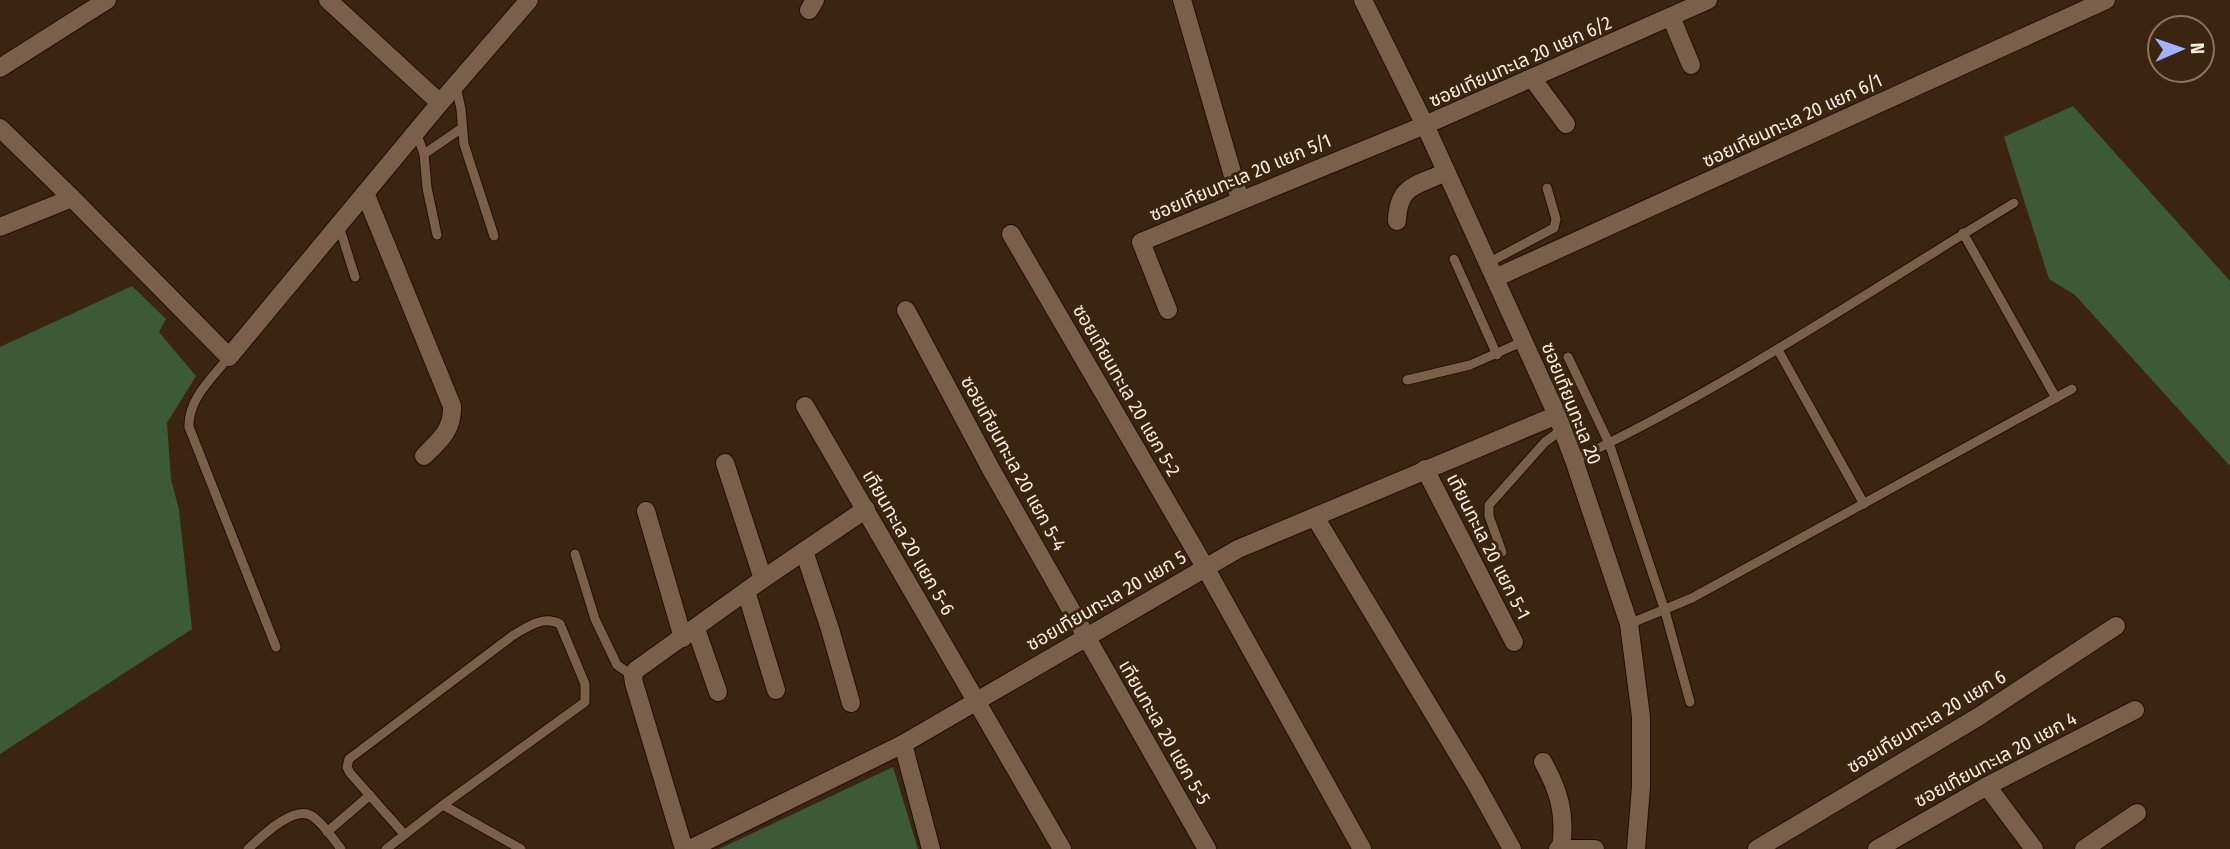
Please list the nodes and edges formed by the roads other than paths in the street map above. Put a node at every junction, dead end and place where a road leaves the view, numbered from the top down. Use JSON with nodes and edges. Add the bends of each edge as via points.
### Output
{"nodes":[{"id":1,"x":107,"y":0,"type":"edge"},
{"id":2,"x":328,"y":0,"type":"edge"},
{"id":3,"x":529,"y":0,"type":"edge"},
{"id":4,"x":1182,"y":0,"type":"edge"},
{"id":5,"x":1363,"y":0,"type":"edge"},
{"id":6,"x":1708,"y":0,"type":"edge"},
{"id":7,"x":2106,"y":0,"type":"edge"},
{"id":8,"x":1671,"y":17,"type":"junction"},
{"id":9,"x":1691,"y":65,"type":"dead end"},
{"id":10,"x":0,"y":68,"type":"edge"},
{"id":11,"x":1532,"y":78,"type":"junction"},
{"id":12,"x":455,"y":85,"type":"junction"},
{"id":13,"x":440,"y":103,"type":"junction"},
{"id":14,"x":1566,"y":124,"type":"dead end"},
{"id":15,"x":1425,"y":125,"type":"junction"},
{"id":16,"x":0,"y":128,"type":"edge"},
{"id":17,"x":462,"y":128,"type":"junction"},
{"id":18,"x":416,"y":132,"type":"junction"},
{"id":19,"x":424,"y":155,"type":"junction"},
{"id":20,"x":1446,"y":173,"type":"junction"},
{"id":21,"x":1547,"y":188,"type":"dead end"},
{"id":22,"x":365,"y":193,"type":"junction"},
{"id":23,"x":72,"y":198,"type":"junction"},
{"id":24,"x":1240,"y":200,"type":"junction"},
{"id":25,"x":2014,"y":203,"type":"dead end"},
{"id":26,"x":1397,"y":220,"type":"dead end"},
{"id":27,"x":339,"y":226,"type":"junction"},
{"id":28,"x":0,"y":227,"type":"edge"},
{"id":29,"x":1964,"y":233,"type":"junction"},
{"id":30,"x":1011,"y":234,"type":"dead end"},
{"id":31,"x":437,"y":235,"type":"dead end"},
{"id":32,"x":494,"y":236,"type":"dead end"},
{"id":33,"x":1454,"y":259,"type":"dead end"},
{"id":34,"x":1491,"y":270,"type":"junction"},
{"id":35,"x":355,"y":277,"type":"dead end"},
{"id":36,"x":906,"y":310,"type":"dead end"},
{"id":37,"x":1168,"y":310,"type":"dead end"},
{"id":38,"x":1524,"y":341,"type":"junction"},
{"id":39,"x":1778,"y":349,"type":"junction"},
{"id":40,"x":1497,"y":355,"type":"junction"},
{"id":41,"x":229,"y":358,"type":"junction"},
{"id":42,"x":1568,"y":358,"type":"dead end"},
{"id":43,"x":1407,"y":380,"type":"dead end"},
{"id":44,"x":2073,"y":389,"type":"dead end"},
{"id":45,"x":2056,"y":398,"type":"junction"},
{"id":46,"x":805,"y":406,"type":"dead end"},
{"id":47,"x":1560,"y":422,"type":"junction"},
{"id":48,"x":1609,"y":443,"type":"junction"},
{"id":49,"x":424,"y":456,"type":"dead end"},
{"id":50,"x":1574,"y":460,"type":"junction"},
{"id":51,"x":726,"y":463,"type":"dead end"},
{"id":52,"x":1425,"y":469,"type":"junction"},
{"id":53,"x":1864,"y":503,"type":"junction"},
{"id":54,"x":866,"y":509,"type":"junction"},
{"id":55,"x":646,"y":511,"type":"dead end"},
{"id":56,"x":1315,"y":517,"type":"junction"},
{"id":57,"x":804,"y":551,"type":"junction"},
{"id":58,"x":1502,"y":552,"type":"dead end"},
{"id":59,"x":575,"y":554,"type":"dead end"},
{"id":60,"x":1205,"y":567,"type":"junction"},
{"id":61,"x":763,"y":579,"type":"junction"},
{"id":62,"x":746,"y":591,"type":"junction"},
{"id":63,"x":1665,"y":611,"type":"junction"},
{"id":64,"x":1629,"y":624,"type":"junction"},
{"id":65,"x":2116,"y":625,"type":"dead end"},
{"id":66,"x":689,"y":634,"type":"junction"},
{"id":67,"x":1086,"y":636,"type":"junction"},
{"id":68,"x":1514,"y":642,"type":"dead end"},
{"id":69,"x":276,"y":647,"type":"dead end"},
{"id":70,"x":633,"y":676,"type":"junction"},
{"id":71,"x":776,"y":690,"type":"dead end"},
{"id":72,"x":718,"y":692,"type":"dead end"},
{"id":73,"x":977,"y":700,"type":"junction"},
{"id":74,"x":1690,"y":702,"type":"dead end"},
{"id":75,"x":851,"y":704,"type":"dead end"},
{"id":76,"x":2134,"y":710,"type":"dead end"},
{"id":77,"x":903,"y":744,"type":"junction"},
{"id":78,"x":1543,"y":762,"type":"dead end"},
{"id":79,"x":1987,"y":786,"type":"junction"},
{"id":80,"x":370,"y":795,"type":"junction"},
{"id":81,"x":443,"y":805,"type":"junction"},
{"id":82,"x":2137,"y":813,"type":"dead end"},
{"id":83,"x":327,"y":832,"type":"junction"},
{"id":84,"x":404,"y":834,"type":"junction"},
{"id":85,"x":1559,"y":848,"type":"edge"},
{"id":86,"x":248,"y":849,"type":"edge"},
{"id":87,"x":341,"y":849,"type":"edge"},
{"id":88,"x":386,"y":849,"type":"edge"},
{"id":89,"x":521,"y":849,"type":"edge"},
{"id":90,"x":684,"y":849,"type":"edge"},
{"id":91,"x":691,"y":849,"type":"edge"},
{"id":92,"x":931,"y":849,"type":"edge"},
{"id":93,"x":1062,"y":849,"type":"edge"},
{"id":94,"x":1207,"y":849,"type":"edge"},
{"id":95,"x":1362,"y":849,"type":"edge"},
{"id":96,"x":1512,"y":849,"type":"edge"},
{"id":97,"x":1595,"y":849,"type":"edge"},
{"id":98,"x":1636,"y":849,"type":"edge"},
{"id":99,"x":1757,"y":849,"type":"edge"},
{"id":100,"x":1877,"y":849,"type":"edge"},
{"id":101,"x":2034,"y":849,"type":"edge"},
{"id":102,"x":2084,"y":849,"type":"edge"}],
"edges":[{"from":1,"to":10,"type":"street"},
{"from":2,"to":13,"type":"street"},
{"from":3,"to":12,"type":"street"},
{"from":4,"to":24,"type":"street"},
{"from":5,"to":15,"type":"street","name":"ซอยเทียนทะเล 20"},
{"from":6,"to":8,"type":"street","name":"ซอยเทียนทะเล 20 แยก 6/2"},
{"from":7,"to":34,"type":"street","name":"ซอยเทียนทะเล 20 แยก 6/1"},
{"from":8,"to":9,"type":"street"},
{"from":8,"to":11,"type":"street","name":"ซอยเทียนทะเล 20 แยก 6/2"},
{"from":11,"to":14,"type":"street"},
{"from":11,"to":15,"type":"street","name":"ซอยเทียนทะเล 20 แยก 6/2"},
{"from":12,"to":13,"type":"street"},
{"from":12,"to":17,"type":"lane"},
{"from":13,"to":18,"type":"street"},
{"from":15,"to":20,"type":"street","name":"ซอยเทียนทะเล 20"},
{"from":15,"to":24,"type":"street","name":"ซอยเทียนทะเล 20 แยก 5/1"},
{"from":16,"to":23,"type":"street"},
{"from":17,"to":19,"type":"lane"},
{"from":17,"to":32,"type":"lane"},
{"from":18,"to":19,"type":"lane"},
{"from":18,"to":22,"type":"street"},
{"from":19,"to":31,"type":"lane"},
{"from":20,"to":26,"type":"street","via":[[1407,190],[1399,199]]},
{"from":20,"to":34,"type":"street","name":"ซอยเทียนทะเล 20"},
{"from":21,"to":34,"type":"lane","via":[[1556,219],[1554,228]]},
{"from":22,"to":27,"type":"street"},
{"from":22,"to":49,"type":"street","via":[[452,406],[450,428]]},
{"from":23,"to":28,"type":"street"},
{"from":23,"to":41,"type":"street"},
{"from":24,"to":37,"type":"street","name":"ซอยเทียนทะเล 20 แยก 5/1","via":[[1140,242]]},
{"from":25,"to":29,"type":"lane"},
{"from":27,"to":35,"type":"lane"},
{"from":27,"to":41,"type":"street"},
{"from":29,"to":39,"type":"lane"},
{"from":29,"to":45,"type":"lane"},
{"from":30,"to":60,"type":"street","name":"ซอยเทียนทะเล 20 แยก 5-2"},
{"from":33,"to":40,"type":"lane"},
{"from":34,"to":38,"type":"street","name":"ซอยเทียนทะเล 20"},
{"from":36,"to":67,"type":"street","name":"ซอยเทียนทะเล 20 แยก 5-4"},
{"from":38,"to":40,"type":"lane"},
{"from":38,"to":47,"type":"street","name":"ซอยเทียนทะเล 20"},
{"from":39,"to":48,"type":"lane"},
{"from":39,"to":53,"type":"lane"},
{"from":40,"to":43,"type":"lane"},
{"from":41,"to":69,"type":"lane","via":[[197,397],[189,413],[189,427]]},
{"from":42,"to":48,"type":"lane"},
{"from":44,"to":45,"type":"lane"},
{"from":45,"to":53,"type":"lane"},
{"from":46,"to":54,"type":"street","name":"เทียนทะเล 20 แยก 5-6"},
{"from":47,"to":50,"type":"street","name":"ซอยเทียนทะเล 20"},
{"from":47,"to":52,"type":"street","name":"ซอยเทียนทะเล 20 แยก 5"},
{"from":47,"to":58,"type":"lane","via":[[1489,505]]},
{"from":48,"to":50,"type":"lane"},
{"from":48,"to":63,"type":"lane"},
{"from":50,"to":64,"type":"street","name":"ซอยเทียนทะเล 20"},
{"from":51,"to":61,"type":"street"},
{"from":52,"to":56,"type":"street","name":"ซอยเทียนทะเล 20 แยก 5"},
{"from":52,"to":68,"type":"street","name":"เทียนทะเล 20 แยก 5-1"},
{"from":53,"to":63,"type":"lane"},
{"from":54,"to":57,"type":"street"},
{"from":54,"to":73,"type":"street","name":"เทียนทะเล 20 แยก 5-6"},
{"from":55,"to":66,"type":"street"},
{"from":56,"to":60,"type":"street","name":"ซอยเทียนทะเล 20 แยก 5"},
{"from":56,"to":96,"type":"street"},
{"from":57,"to":61,"type":"street"},
{"from":57,"to":75,"type":"street"},
{"from":59,"to":70,"type":"lane","via":[[595,619],[617,665]]},
{"from":60,"to":67,"type":"street","name":"ซอยเทียนทะเล 20 แยก 5"},
{"from":60,"to":95,"type":"street","name":"ซอยเทียนทะเล 20 แยก 5-2"},
{"from":61,"to":62,"type":"street"},
{"from":62,"to":66,"type":"street"},
{"from":62,"to":71,"type":"street"},
{"from":63,"to":64,"type":"lane"},
{"from":63,"to":74,"type":"lane"},
{"from":64,"to":98,"type":"street","name":"ซอยเทียนทะเล 20","via":[[1641,718],[1642,787]]},
{"from":65,"to":99,"type":"street","name":"ซอยเทียนทะเล 20 แยก 6","via":[[1978,716]]},
{"from":66,"to":70,"type":"street","via":[[648,660]]},
{"from":66,"to":72,"type":"street"},
{"from":67,"to":73,"type":"street","name":"ซอยเทียนทะเล 20 แยก 5"},
{"from":67,"to":94,"type":"street","name":"เทียนทะเล 20 แยก 5-5"},
{"from":70,"to":90,"type":"street"},
{"from":73,"to":77,"type":"street","name":"ซอยเทียนทะเล 20 แยก 5"},
{"from":73,"to":93,"type":"street","name":"เทียนทะเล 20 แยก 5-6"},
{"from":76,"to":79,"type":"street","name":"ซอยเทียนทะเล 20 แยก 4"},
{"from":77,"to":91,"type":"street","name":"ซอยเทียนทะเล 20 แยก 5"},
{"from":77,"to":92,"type":"street"},
{"from":78,"to":85,"type":"street","via":[[1557,787],[1563,821]]},
{"from":79,"to":100,"type":"street","name":"ซอยเทียนทะเล 20 แยก 4"},
{"from":79,"to":101,"type":"street"},
{"from":80,"to":81,"type":"lane","via":[[350,773],[349,759],[512,636],[543,621],[560,624],[585,684],[585,702]]},
{"from":80,"to":83,"type":"lane"},
{"from":80,"to":84,"type":"lane"},
{"from":81,"to":84,"type":"lane"},
{"from":81,"to":89,"type":"lane"},
{"from":82,"to":102,"type":"street"},
{"from":83,"to":86,"type":"lane","via":[[313,816],[294,813]]},
{"from":83,"to":87,"type":"lane"},
{"from":84,"to":88,"type":"lane"},
{"from":85,"to":97,"type":"street"}]}
